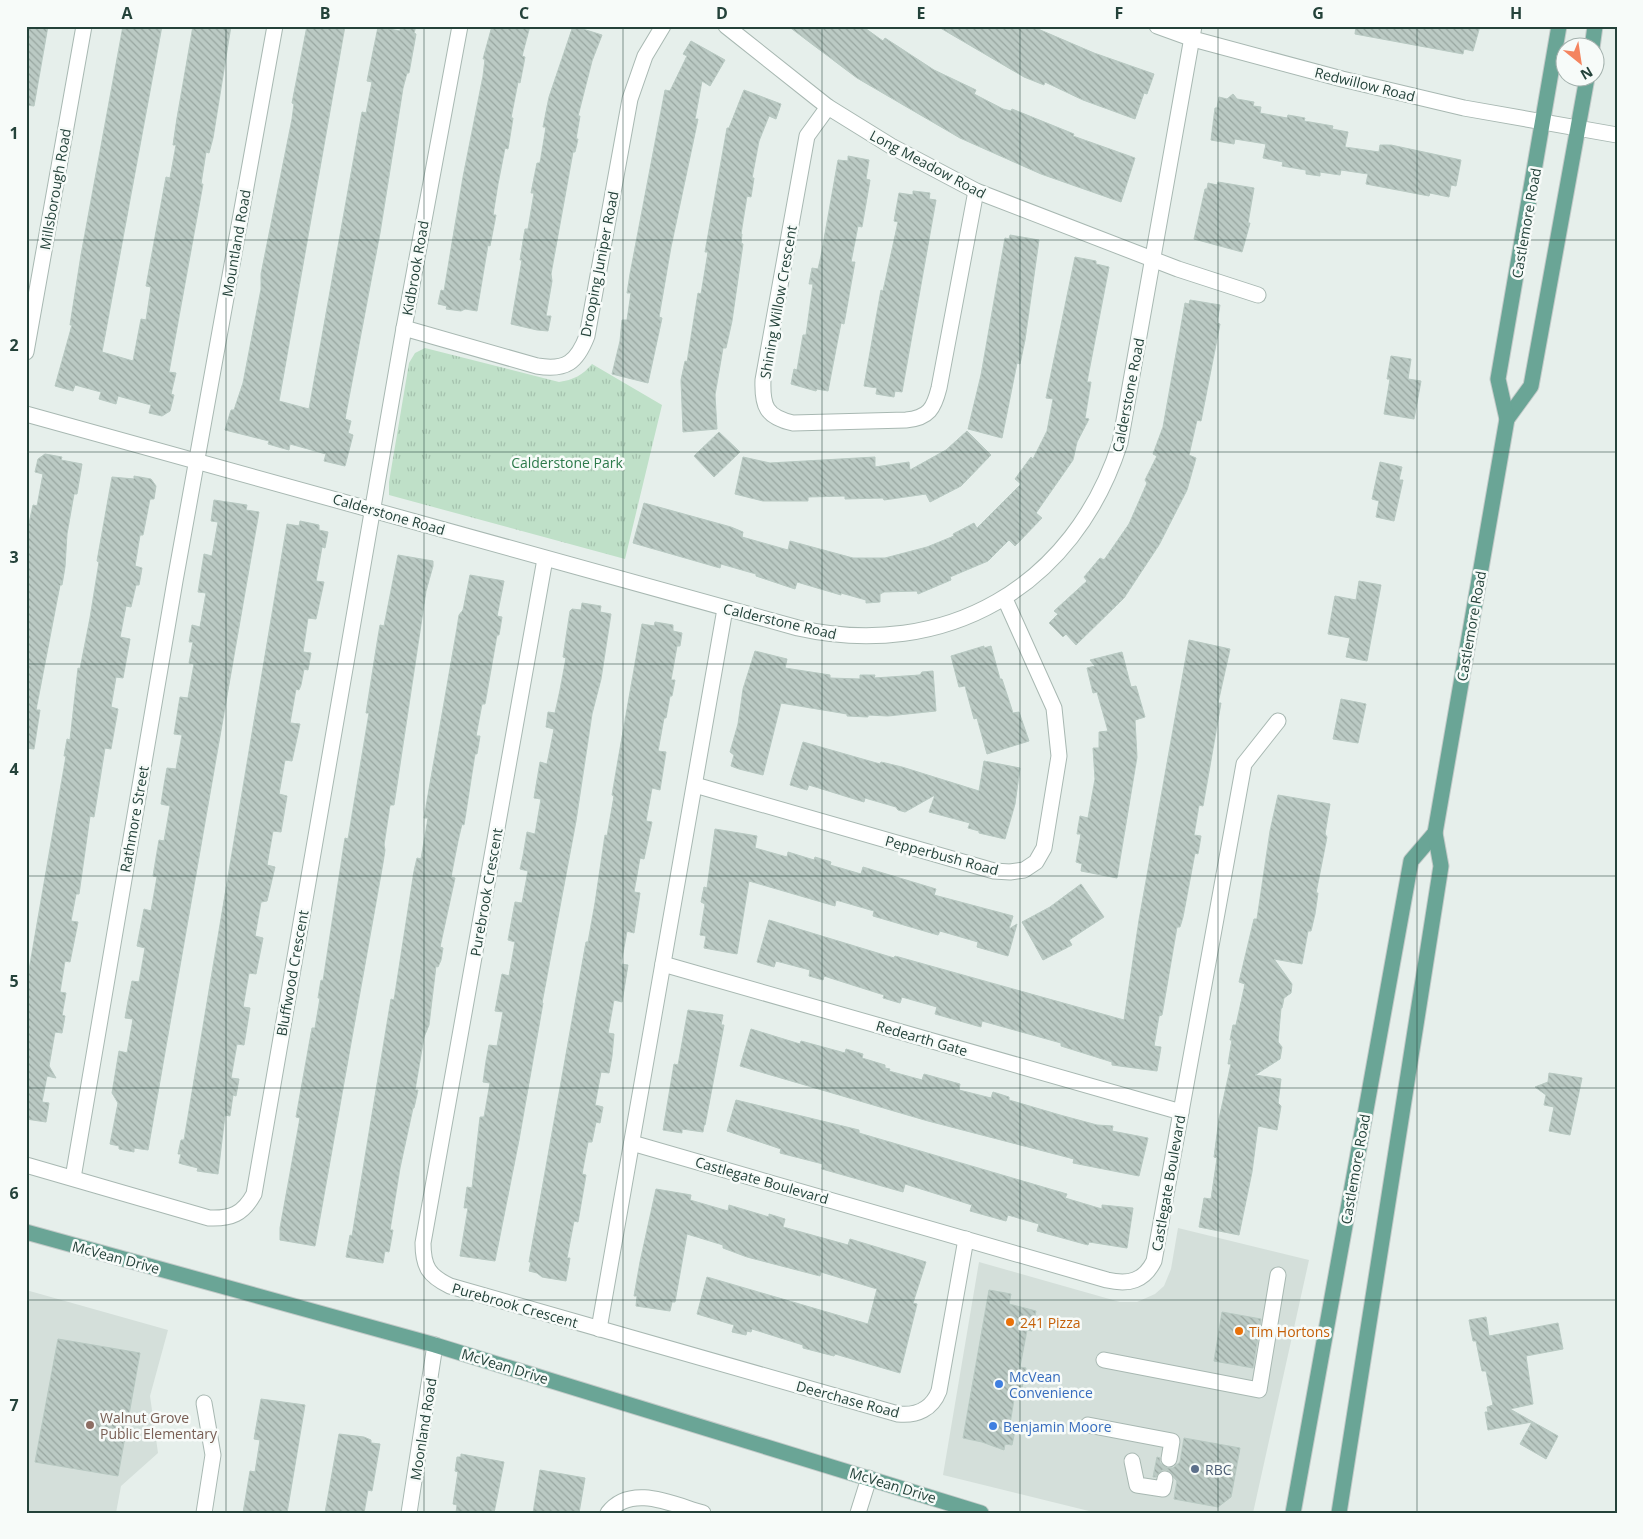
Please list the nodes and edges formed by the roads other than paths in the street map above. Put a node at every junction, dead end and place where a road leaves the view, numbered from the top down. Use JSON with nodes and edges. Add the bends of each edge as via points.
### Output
{"nodes":[{"id":1,"x":84,"y":26,"type":"edge"},
{"id":2,"x":275,"y":26,"type":"edge"},
{"id":3,"x":460,"y":26,"type":"edge"},
{"id":4,"x":663,"y":26,"type":"edge"},
{"id":5,"x":726,"y":26,"type":"edge"},
{"id":6,"x":1157,"y":26,"type":"edge"},
{"id":7,"x":1559,"y":26,"type":"edge"},
{"id":8,"x":1193,"y":33,"type":"edge"},
{"id":9,"x":1585,"y":88,"type":"edge"},
{"id":10,"x":828,"y":106,"type":"junction"},
{"id":11,"x":1543,"y":122,"type":"junction"},
{"id":12,"x":1577,"y":127,"type":"junction"},
{"id":13,"x":1617,"y":135,"type":"edge"},
{"id":14,"x":976,"y":191,"type":"junction"},
{"id":15,"x":1154,"y":259,"type":"junction"},
{"id":16,"x":1258,"y":295,"type":"dead end"},
{"id":17,"x":404,"y":328,"type":"junction"},
{"id":18,"x":26,"y":352,"type":"edge"},
{"id":19,"x":26,"y":414,"type":"edge"},
{"id":20,"x":1507,"y":419,"type":"junction"},
{"id":21,"x":197,"y":460,"type":"junction"},
{"id":22,"x":372,"y":509,"type":"junction"},
{"id":23,"x":545,"y":559,"type":"junction"},
{"id":24,"x":1005,"y":599,"type":"junction"},
{"id":25,"x":725,"y":609,"type":"junction"},
{"id":26,"x":1278,"y":721,"type":"dead end"},
{"id":27,"x":694,"y":785,"type":"junction"},
{"id":28,"x":1435,"y":832,"type":"junction"},
{"id":29,"x":663,"y":964,"type":"junction"},
{"id":30,"x":1181,"y":1112,"type":"junction"},
{"id":31,"x":632,"y":1143,"type":"junction"},
{"id":32,"x":26,"y":1165,"type":"edge"},
{"id":33,"x":73,"y":1178,"type":"junction"},
{"id":34,"x":26,"y":1232,"type":"edge"},
{"id":35,"x":966,"y":1239,"type":"junction"},
{"id":36,"x":1278,"y":1275,"type":"dead end"},
{"id":37,"x":599,"y":1329,"type":"junction"},
{"id":38,"x":435,"y":1345,"type":"junction"},
{"id":39,"x":1104,"y":1360,"type":"dead end"},
{"id":40,"x":204,"y":1403,"type":"dead end"},
{"id":41,"x":1088,"y":1424,"type":"dead end"},
{"id":42,"x":1168,"y":1460,"type":"dead end"},
{"id":43,"x":1132,"y":1461,"type":"dead end"},
{"id":44,"x":869,"y":1478,"type":"junction"},
{"id":45,"x":1165,"y":1479,"type":"dead end"},
{"id":46,"x":204,"y":1513,"type":"edge"},
{"id":47,"x":409,"y":1513,"type":"edge"},
{"id":48,"x":608,"y":1513,"type":"edge"},
{"id":49,"x":703,"y":1513,"type":"edge"},
{"id":50,"x":858,"y":1513,"type":"edge"},
{"id":51,"x":981,"y":1513,"type":"edge"},
{"id":52,"x":1293,"y":1513,"type":"edge"},
{"id":53,"x":1339,"y":1513,"type":"edge"}],
"edges":[{"from":1,"to":18,"type":"street","name":"Millsborough Road"},
{"from":2,"to":21,"type":"street","name":"Mountland Road"},
{"from":3,"to":17,"type":"street","name":"Kidbrook Road"},
{"from":4,"to":17,"type":"street","name":"Drooping Juniper Road","via":[[644,56],[632,92],[587,336],[574,361],[556,367],[537,366]]},
{"from":5,"to":10,"type":"street","name":"Long Meadow Road"},
{"from":6,"to":8,"type":"street","name":"Redwillow Road"},
{"from":7,"to":11,"type":"main road","name":"Castlemore Road"},
{"from":8,"to":11,"type":"street","name":"Redwillow Road","via":[[1361,84]]},
{"from":8,"to":15,"type":"street","name":"Calderstone Road"},
{"from":9,"to":12,"type":"main road","name":"Castlemore Road"},
{"from":10,"to":14,"type":"street","name":"Long Meadow Road","via":[[891,146]]},
{"from":10,"to":14,"type":"street","name":"Shining Willow Crescent","via":[[807,136],[763,380],[767,409],[777,419],[793,423],[906,420],[918,419],[928,413],[939,388]]},
{"from":11,"to":12,"type":"street","name":"Redwillow Road"},
{"from":11,"to":20,"type":"main road","name":"Castlemore Road","via":[[1498,379]]},
{"from":12,"to":13,"type":"street","name":"Redwillow Road"},
{"from":12,"to":20,"type":"main road","name":"Castlemore Road","via":[[1531,386]]},
{"from":14,"to":15,"type":"street","name":"Long Meadow Road"},
{"from":15,"to":16,"type":"street"},
{"from":15,"to":24,"type":"street","name":"Calderstone Road","via":[[1120,443],[1106,483],[1084,522],[1058,554],[1042,571]]},
{"from":17,"to":22,"type":"street","name":"Kidbrook Road"},
{"from":19,"to":21,"type":"street","name":"Calderstone Road"},
{"from":20,"to":28,"type":"main road","name":"Castlemore Road"},
{"from":21,"to":22,"type":"street","name":"Calderstone Road"},
{"from":21,"to":33,"type":"street","name":"Rathmore Street"},
{"from":22,"to":23,"type":"street","name":"Calderstone Road"},
{"from":22,"to":33,"type":"street","name":"Bluffwood Crescent","via":[[254,1194],[247,1207],[237,1215],[209,1218]]},
{"from":23,"to":25,"type":"street","name":"Calderstone Road"},
{"from":23,"to":37,"type":"street","name":"Purebrook Crescent","via":[[423,1243],[423,1260],[437,1280],[450,1286]]},
{"from":24,"to":25,"type":"street","name":"Calderstone Road","via":[[921,631],[850,637],[798,628]]},
{"from":24,"to":27,"type":"street","name":"Pepperbush Road","via":[[1054,708],[1060,756],[1044,848],[1036,862],[1024,870],[994,870]]},
{"from":25,"to":27,"type":"street"},
{"from":26,"to":30,"type":"street","name":"Castlegate Boulevard","via":[[1244,764]]},
{"from":27,"to":29,"type":"street"},
{"from":28,"to":52,"type":"main road","name":"Castlemore Road","via":[[1411,861]]},
{"from":28,"to":53,"type":"main road","name":"Castlemore Road","via":[[1441,866]]},
{"from":29,"to":30,"type":"street","name":"Redearth Gate"},
{"from":29,"to":31,"type":"street"},
{"from":30,"to":35,"type":"street","name":"Castlegate Boulevard","via":[[1154,1261],[1142,1278],[1133,1282],[1114,1282]]},
{"from":31,"to":35,"type":"street","name":"Castlegate Boulevard"},
{"from":31,"to":37,"type":"street"},
{"from":32,"to":33,"type":"street","name":"Bluffwood Crescent"},
{"from":34,"to":38,"type":"main road","name":"McVean Drive"},
{"from":35,"to":37,"type":"street","name":"Deerchase Road","via":[[939,1391],[928,1407],[917,1413],[898,1414]]},
{"from":36,"to":39,"type":"street","via":[[1259,1390]]},
{"from":38,"to":44,"type":"main road","name":"McVean Drive"},
{"from":38,"to":47,"type":"street","name":"Moonland Road"},
{"from":40,"to":46,"type":"street","via":[[213,1455]]},
{"from":41,"to":42,"type":"street","via":[[1172,1441]]},
{"from":43,"to":45,"type":"street","via":[[1137,1484],[1163,1489]]},
{"from":44,"to":50,"type":"street"},
{"from":44,"to":51,"type":"main road","name":"McVean Drive"},
{"from":48,"to":49,"type":"street","via":[[620,1502],[643,1497]]}]}
